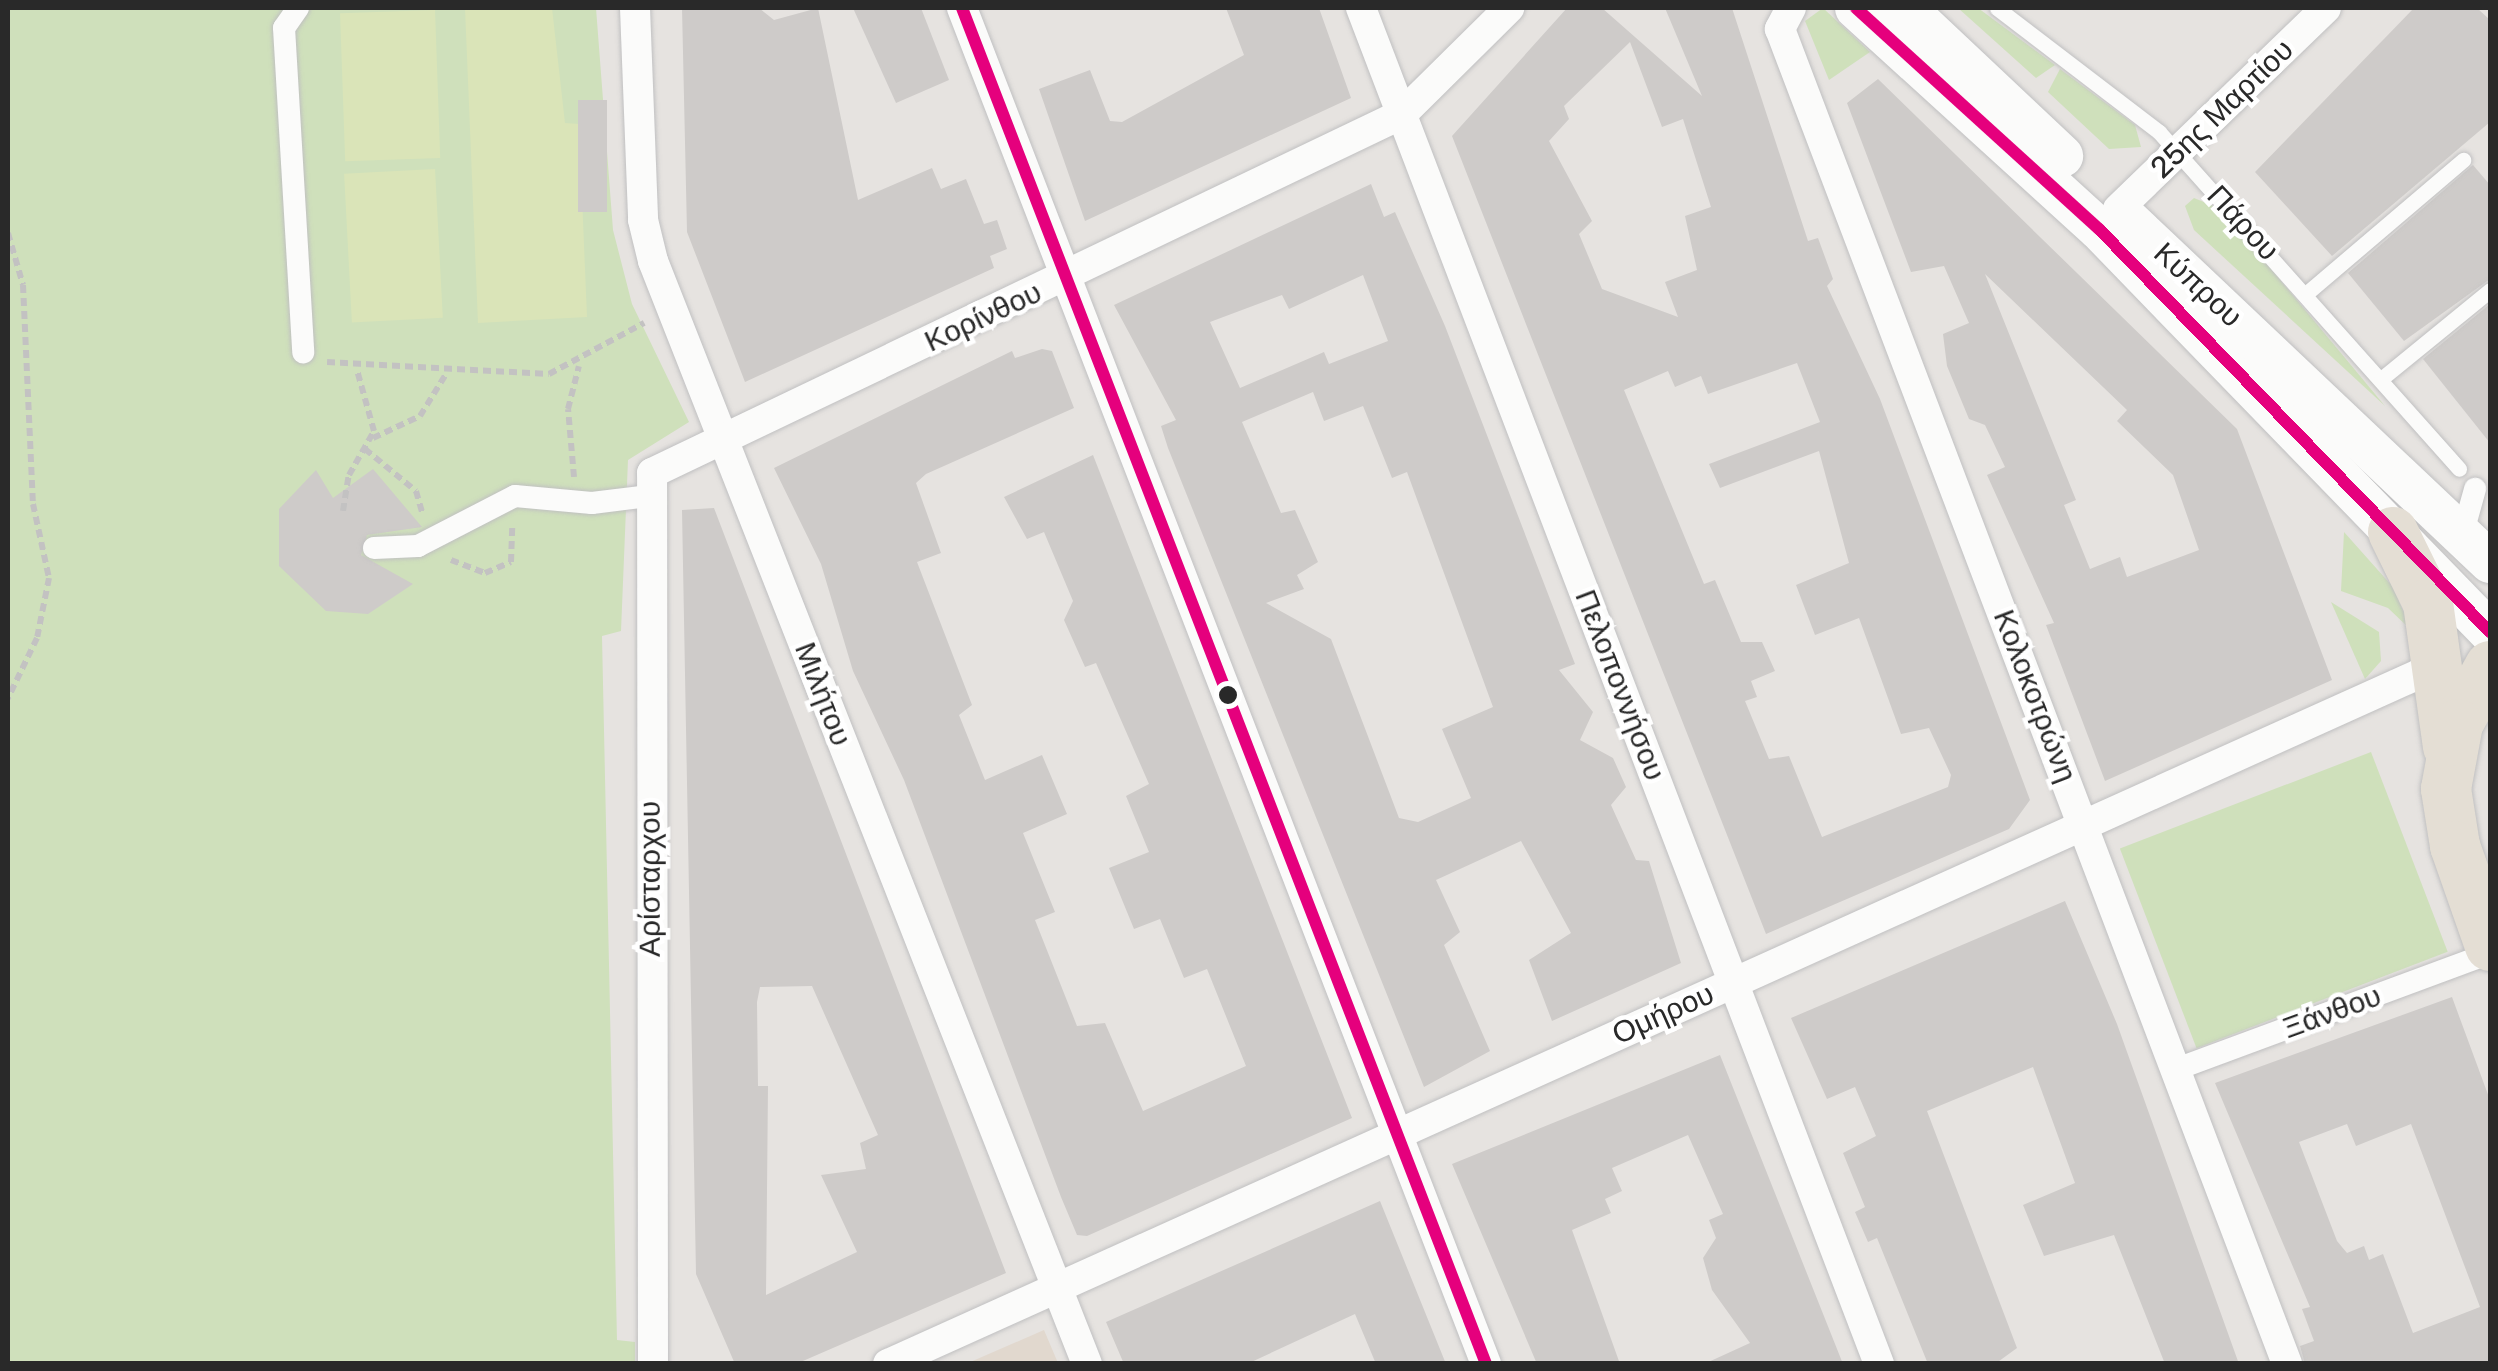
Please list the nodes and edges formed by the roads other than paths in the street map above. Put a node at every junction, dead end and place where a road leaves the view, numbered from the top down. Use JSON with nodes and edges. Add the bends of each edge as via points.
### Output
{"nodes":[{"id":1,"x":298,"y":8,"type":"edge"},
{"id":2,"x":635,"y":8,"type":"edge"},
{"id":3,"x":962,"y":8,"type":"edge"},
{"id":4,"x":1361,"y":8,"type":"edge"},
{"id":5,"x":1509,"y":8,"type":"edge"},
{"id":6,"x":1856,"y":8,"type":"edge"},
{"id":7,"x":1904,"y":8,"type":"edge"},
{"id":8,"x":1997,"y":8,"type":"edge"},
{"id":9,"x":2326,"y":8,"type":"edge"},
{"id":10,"x":1781,"y":15,"type":"edge"},
{"id":11,"x":1402,"y":114,"type":"junction"},
{"id":12,"x":2179,"y":154,"type":"junction"},
{"id":13,"x":2462,"y":160,"type":"dead end"},
{"id":14,"x":2118,"y":210,"type":"junction"},
{"id":15,"x":1068,"y":278,"type":"junction"},
{"id":16,"x":2490,"y":290,"type":"edge"},
{"id":17,"x":2308,"y":292,"type":"junction"},
{"id":18,"x":304,"y":352,"type":"road end"},
{"id":19,"x":2381,"y":379,"type":"junction"},
{"id":20,"x":723,"y":439,"type":"junction"},
{"id":21,"x":2459,"y":469,"type":"dead end"},
{"id":22,"x":2476,"y":488,"type":"dead end"},
{"id":23,"x":648,"y":496,"type":"junction"},
{"id":24,"x":2393,"y":532,"type":"junction"},
{"id":25,"x":374,"y":548,"type":"dead end"},
{"id":26,"x":2476,"y":549,"type":"edge"},
{"id":27,"x":2490,"y":632,"type":"edge"},
{"id":28,"x":2439,"y":664,"type":"junction"},
{"id":29,"x":2490,"y":666,"type":"edge"},
{"id":30,"x":2449,"y":756,"type":"junction"},
{"id":31,"x":2084,"y":825,"type":"junction"},
{"id":32,"x":2490,"y":950,"type":"edge"},
{"id":33,"x":1733,"y":982,"type":"junction"},
{"id":34,"x":2174,"y":1070,"type":"junction"},
{"id":35,"x":1394,"y":1135,"type":"junction"},
{"id":36,"x":1056,"y":1288,"type":"junction"},
{"id":37,"x":653,"y":1364,"type":"edge"},
{"id":38,"x":888,"y":1364,"type":"edge"},
{"id":39,"x":1087,"y":1364,"type":"edge"},
{"id":40,"x":1486,"y":1364,"type":"edge"},
{"id":41,"x":1879,"y":1364,"type":"edge"},
{"id":42,"x":2287,"y":1364,"type":"edge"}],
"edges":[{"from":1,"to":18,"type":"street","via":[[284,28]]},
{"from":2,"to":20,"type":"street","name":"Μιλήτου","via":[[643,220]]},
{"from":3,"to":15,"type":"street"},
{"from":4,"to":11,"type":"street","name":"Πελοποννήσου"},
{"from":5,"to":11,"type":"street","name":"Κορίνθου"},
{"from":6,"to":24,"type":"main road","name":"Κύπρου","via":[[2099,229]]},
{"from":7,"to":14,"type":"main road","name":"Κύπρου"},
{"from":8,"to":12,"type":"lane","name":"Πάρου"},
{"from":9,"to":12,"type":"street","name":"25ης Μαρτίου"},
{"from":10,"to":31,"type":"street","name":"Κολοκοτρώνη"},
{"from":11,"to":15,"type":"street","name":"Κορίνθου"},
{"from":11,"to":33,"type":"street","name":"Πελοποννήσου"},
{"from":12,"to":14,"type":"street","name":"25ης Μαρτίου"},
{"from":12,"to":17,"type":"lane","name":"Πάρου"},
{"from":13,"to":17,"type":"lane"},
{"from":14,"to":26,"type":"main road","name":"Κύπρου"},
{"from":15,"to":20,"type":"street","name":"Κορίνθου"},
{"from":15,"to":35,"type":"street"},
{"from":16,"to":19,"type":"lane"},
{"from":17,"to":19,"type":"lane","name":"Πάρου"},
{"from":19,"to":21,"type":"lane","name":"Πάρου"},
{"from":20,"to":23,"type":"street","via":[[652,473]]},
{"from":20,"to":36,"type":"street","name":"Μιλήτου"},
{"from":22,"to":26,"type":"street"},
{"from":23,"to":25,"type":"street","via":[[504,500],[430,540]]},
{"from":23,"to":37,"type":"street","name":"Αρίσταρχου"},
{"from":24,"to":27,"type":"main road","name":"Κύπρου"},
{"from":24,"to":28,"type":"main road","via":[[2428,602]]},
{"from":28,"to":30,"type":"main road"},
{"from":28,"to":31,"type":"street","name":"Ομήρου"},
{"from":29,"to":30,"type":"main road"},
{"from":30,"to":32,"type":"main road","via":[[2451,832]]},
{"from":31,"to":33,"type":"street","name":"Ομήρου"},
{"from":31,"to":34,"type":"street","name":"Κολοκοτρώνη"},
{"from":32,"to":34,"type":"street","name":"Ξάνθου"},
{"from":33,"to":35,"type":"street","name":"Ομήρου"},
{"from":33,"to":41,"type":"street","name":"Πελοποννήσου"},
{"from":34,"to":42,"type":"street","name":"Κολοκοτρώνη"},
{"from":35,"to":36,"type":"street","name":"Ομήρου"},
{"from":35,"to":40,"type":"street"},
{"from":36,"to":38,"type":"street","name":"Ομήρου"},
{"from":36,"to":39,"type":"street","name":"Μιλήτου"}]}
